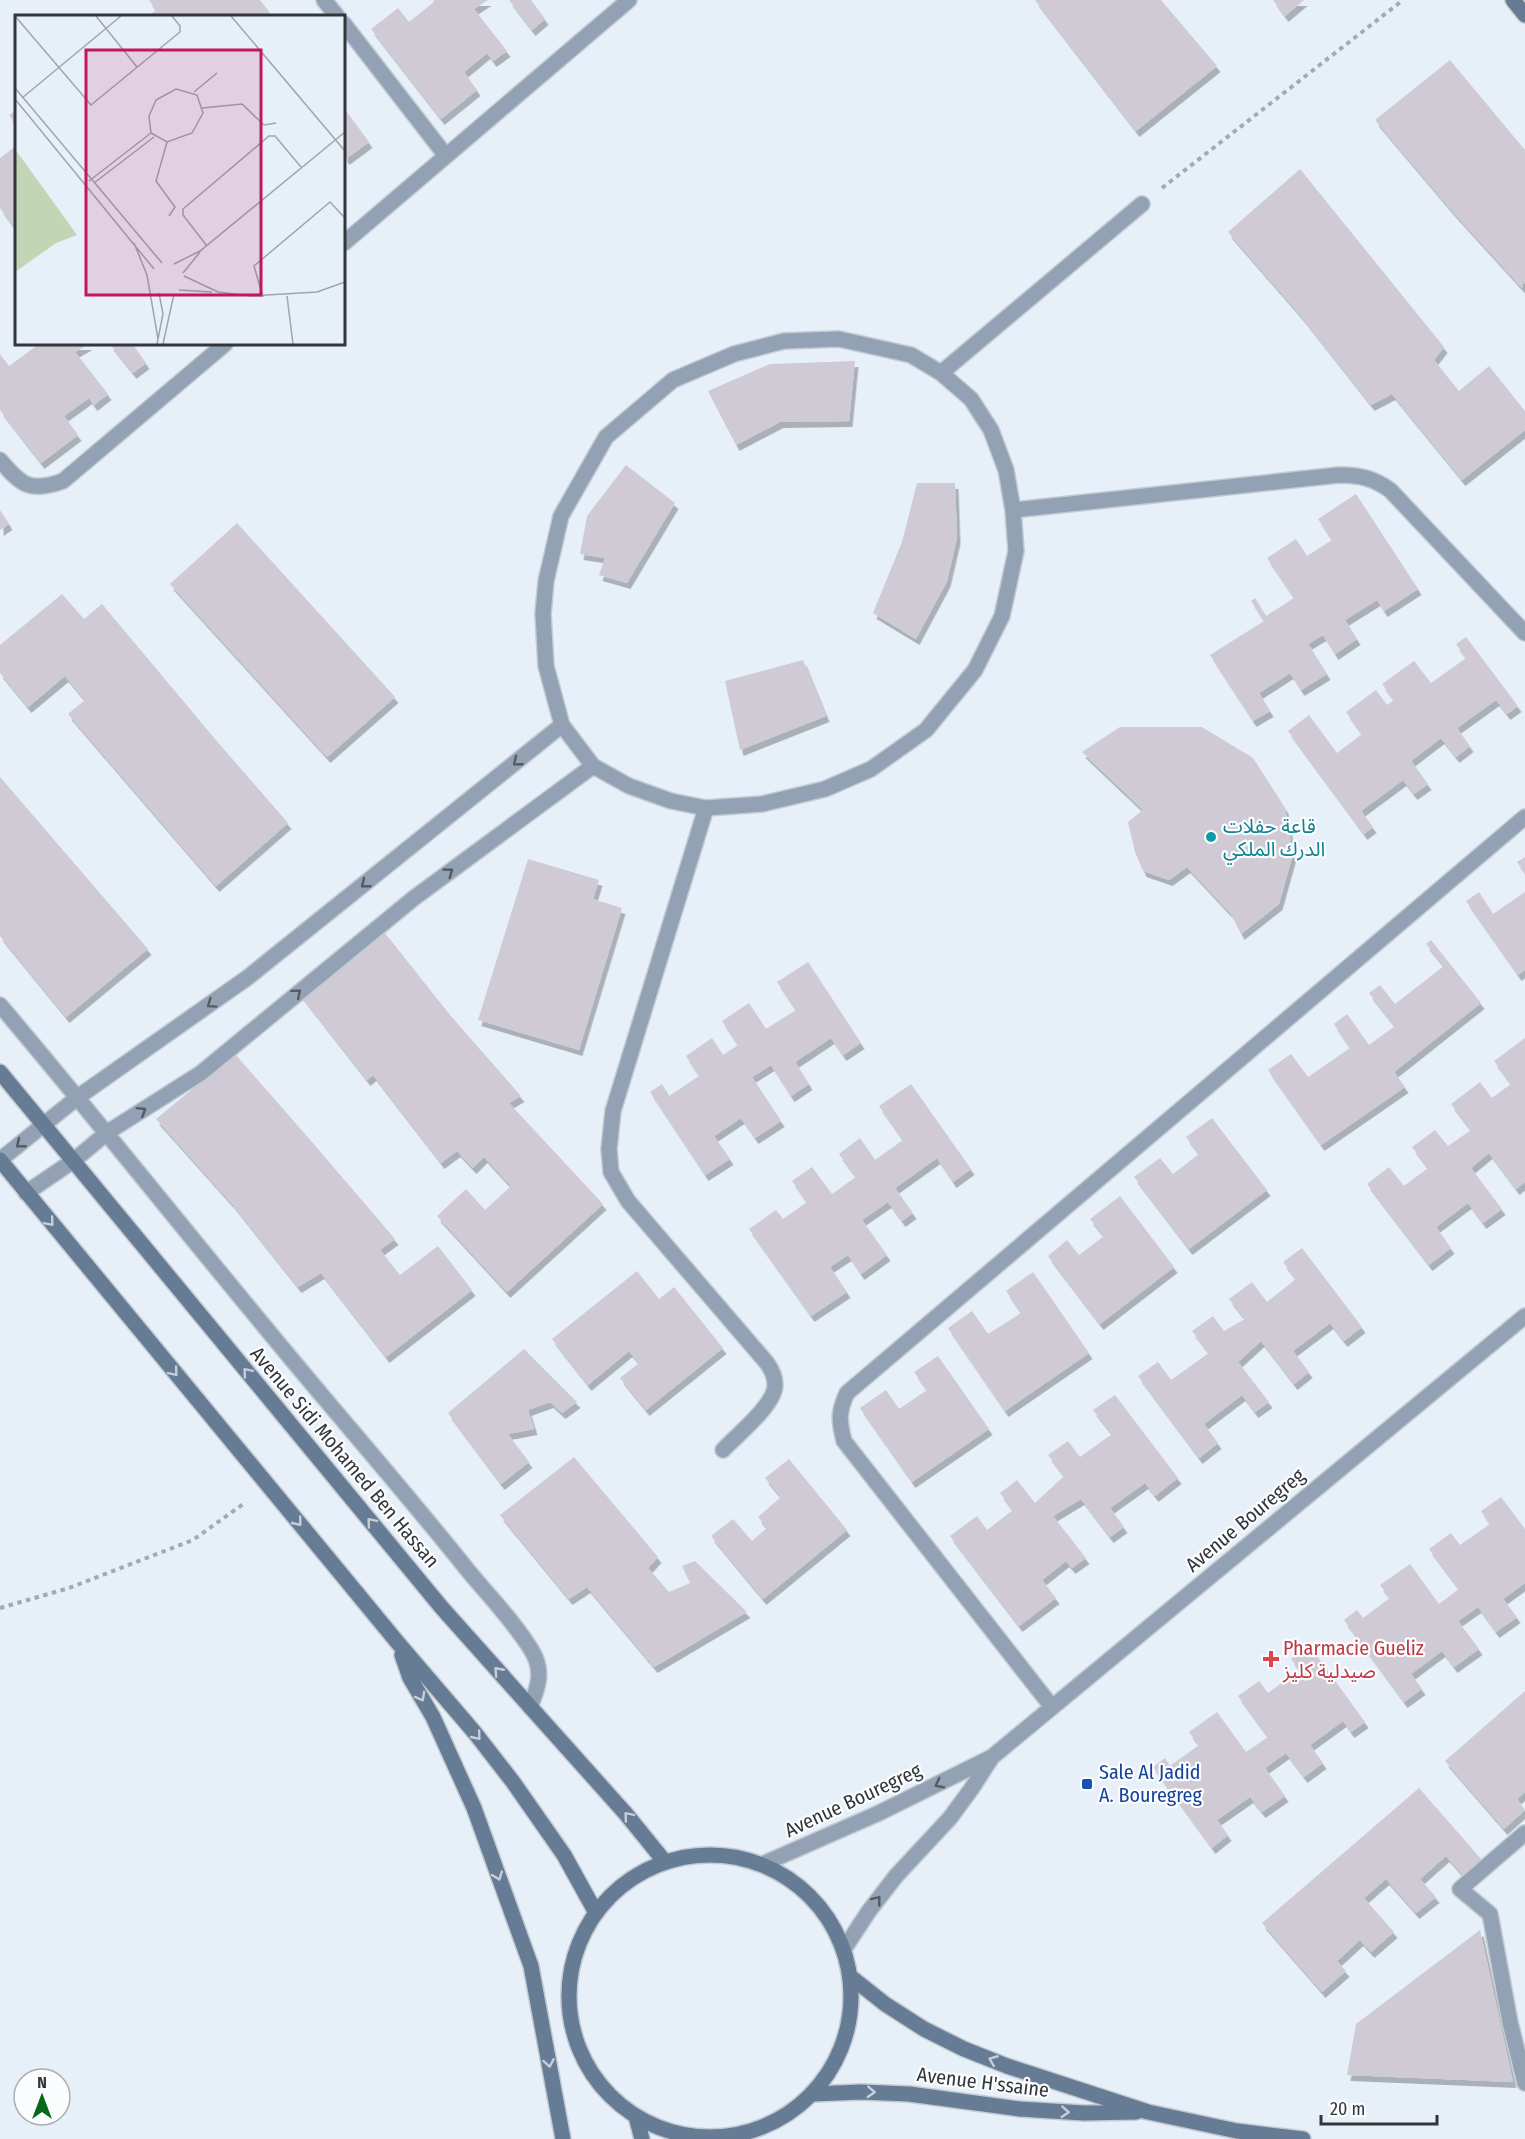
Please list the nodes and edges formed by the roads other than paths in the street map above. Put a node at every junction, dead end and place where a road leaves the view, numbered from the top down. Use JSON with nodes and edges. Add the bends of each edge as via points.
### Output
{"nodes":[{"id":1,"x":324,"y":0,"type":"edge"},
{"id":2,"x":629,"y":0,"type":"edge"},
{"id":3,"x":1513,"y":0,"type":"edge"},
{"id":4,"x":336,"y":15,"type":"edge"},
{"id":5,"x":1525,"y":15,"type":"edge"},
{"id":6,"x":345,"y":25,"type":"edge"},
{"id":7,"x":446,"y":156,"type":"junction"},
{"id":8,"x":1142,"y":204,"type":"road end"},
{"id":9,"x":345,"y":242,"type":"edge"},
{"id":10,"x":224,"y":345,"type":"edge"},
{"id":11,"x":940,"y":373,"type":"junction"},
{"id":12,"x":0,"y":460,"type":"edge"},
{"id":13,"x":1013,"y":510,"type":"junction"},
{"id":14,"x":1525,"y":633,"type":"edge"},
{"id":15,"x":562,"y":725,"type":"junction"},
{"id":16,"x":593,"y":766,"type":"junction"},
{"id":17,"x":706,"y":808,"type":"junction"},
{"id":18,"x":1525,"y":817,"type":"edge"},
{"id":19,"x":0,"y":1005,"type":"edge"},
{"id":20,"x":0,"y":1072,"type":"edge"},
{"id":21,"x":78,"y":1097,"type":"junction"},
{"id":22,"x":44,"y":1125,"type":"junction"},
{"id":23,"x":108,"y":1132,"type":"junction"},
{"id":24,"x":0,"y":1160,"type":"edge"},
{"id":25,"x":73,"y":1161,"type":"junction"},
{"id":26,"x":26,"y":1193,"type":"junction"},
{"id":27,"x":1525,"y":1316,"type":"edge"},
{"id":28,"x":723,"y":1450,"type":"dead end"},
{"id":29,"x":398,"y":1644,"type":"junction"},
{"id":30,"x":531,"y":1707,"type":"junction"},
{"id":31,"x":1052,"y":1707,"type":"junction"},
{"id":32,"x":992,"y":1757,"type":"junction"},
{"id":33,"x":1525,"y":1833,"type":"edge"},
{"id":34,"x":665,"y":1862,"type":"junction"},
{"id":35,"x":763,"y":1864,"type":"junction"},
{"id":36,"x":595,"y":1911,"type":"junction"},
{"id":37,"x":844,"y":1949,"type":"junction"},
{"id":38,"x":851,"y":1977,"type":"junction"},
{"id":39,"x":1525,"y":2083,"type":"edge"},
{"id":40,"x":813,"y":2094,"type":"junction"},
{"id":41,"x":1148,"y":2112,"type":"junction"},
{"id":42,"x":636,"y":2117,"type":"junction"},
{"id":43,"x":762,"y":2133,"type":"edge"},
{"id":44,"x":563,"y":2139,"type":"edge"},
{"id":45,"x":642,"y":2139,"type":"edge"},
{"id":46,"x":1304,"y":2139,"type":"edge"}],
"edges":[{"from":1,"to":4,"type":"street"},
{"from":2,"to":7,"type":"street"},
{"from":3,"to":5,"type":"street"},
{"from":6,"to":7,"type":"street"},
{"from":7,"to":9,"type":"street"},
{"from":8,"to":11,"type":"street"},
{"from":10,"to":12,"type":"street","via":[[63,481],[48,487],[30,486],[15,478]]},
{"from":11,"to":13,"type":"street","via":[[971,399],[991,430],[1006,470]]},
{"from":11,"to":15,"type":"street","via":[[911,355],[839,339],[784,341],[734,354],[673,380],[606,437],[561,516],[546,580],[546,666]]},
{"from":13,"to":14,"type":"street","via":[[1361,475],[1390,490]]},
{"from":13,"to":17,"type":"street","via":[[1016,551],[1002,616],[975,670],[926,730],[872,769],[825,789],[762,804]]},
{"from":15,"to":16,"type":"street"},
{"from":15,"to":21,"type":"street","one_way":true,"via":[[247,978]]},
{"from":16,"to":17,"type":"street","via":[[629,786]]},
{"from":23,"to":16,"type":"street","one_way":true,"via":[[201,1073],[414,898]]},
{"from":17,"to":28,"type":"street","via":[[613,1111],[609,1149],[611,1172],[628,1201],[774,1373],[770,1402]]},
{"from":18,"to":31,"type":"street","via":[[846,1393],[840,1408],[844,1441]]},
{"from":19,"to":21,"type":"street"},
{"from":20,"to":22,"type":"street","name":"Avenue Sidi Mohamed Ben Hassan"},
{"from":21,"to":22,"type":"street"},
{"from":21,"to":23,"type":"street"},
{"from":22,"to":24,"type":"street","one_way":true},
{"from":22,"to":25,"type":"street","name":"Avenue Sidi Mohamed Ben Hassan"},
{"from":23,"to":25,"type":"street"},
{"from":23,"to":30,"type":"street","via":[[517,1630],[539,1670],[539,1685]]},
{"from":24,"to":26,"type":"street"},
{"from":25,"to":26,"type":"street"},
{"from":30,"to":25,"type":"street","name":"Avenue Sidi Mohamed Ben Hassan","one_way":true,"via":[[442,1608]]},
{"from":26,"to":29,"type":"street","one_way":true},
{"from":27,"to":31,"type":"street","name":"Avenue Bouregreg"},
{"from":29,"to":36,"type":"street","one_way":true,"via":[[513,1782],[564,1855]]},
{"from":29,"to":44,"type":"street","one_way":true,"via":[[410,1678],[474,1808],[531,1966]]},
{"from":34,"to":30,"type":"street","name":"Avenue Sidi Mohamed Ben Hassan","one_way":true},
{"from":31,"to":32,"type":"street","name":"Avenue Bouregreg"},
{"from":32,"to":35,"type":"street","name":"Avenue Bouregreg","one_way":true,"via":[[888,1809]]},
{"from":37,"to":32,"type":"street","name":"Avenue Bouregreg","one_way":true,"via":[[896,1876],[950,1818]]},
{"from":33,"to":39,"type":"street","via":[[1460,1889],[1490,1914]]},
{"from":34,"to":35,"type":"street","via":[[697,1855],[731,1855]]},
{"from":34,"to":36,"type":"street","via":[[638,1873]]},
{"from":35,"to":37,"type":"street","via":[[790,1878],[813,1898],[832,1922]]},
{"from":36,"to":42,"type":"street","via":[[574,1955],[568,1984],[570,2023],[583,2060],[605,2092]]},
{"from":37,"to":38,"type":"street"},
{"from":38,"to":40,"type":"street","via":[[852,2008],[845,2039],[832,2068]]},
{"from":41,"to":38,"type":"street","name":"Avenue H'ssaine","one_way":true,"via":[[964,2049],[924,2029]]},
{"from":40,"to":41,"type":"street","name":"Avenue H'ssaine","one_way":true,"via":[[900,2094],[1020,2109]]},
{"from":40,"to":43,"type":"street"},
{"from":41,"to":46,"type":"street","name":"Avenue H'ssaine","via":[[1237,2131]]},
{"from":42,"to":43,"type":"street","via":[[665,2131],[698,2137]]},
{"from":42,"to":45,"type":"street"}]}
